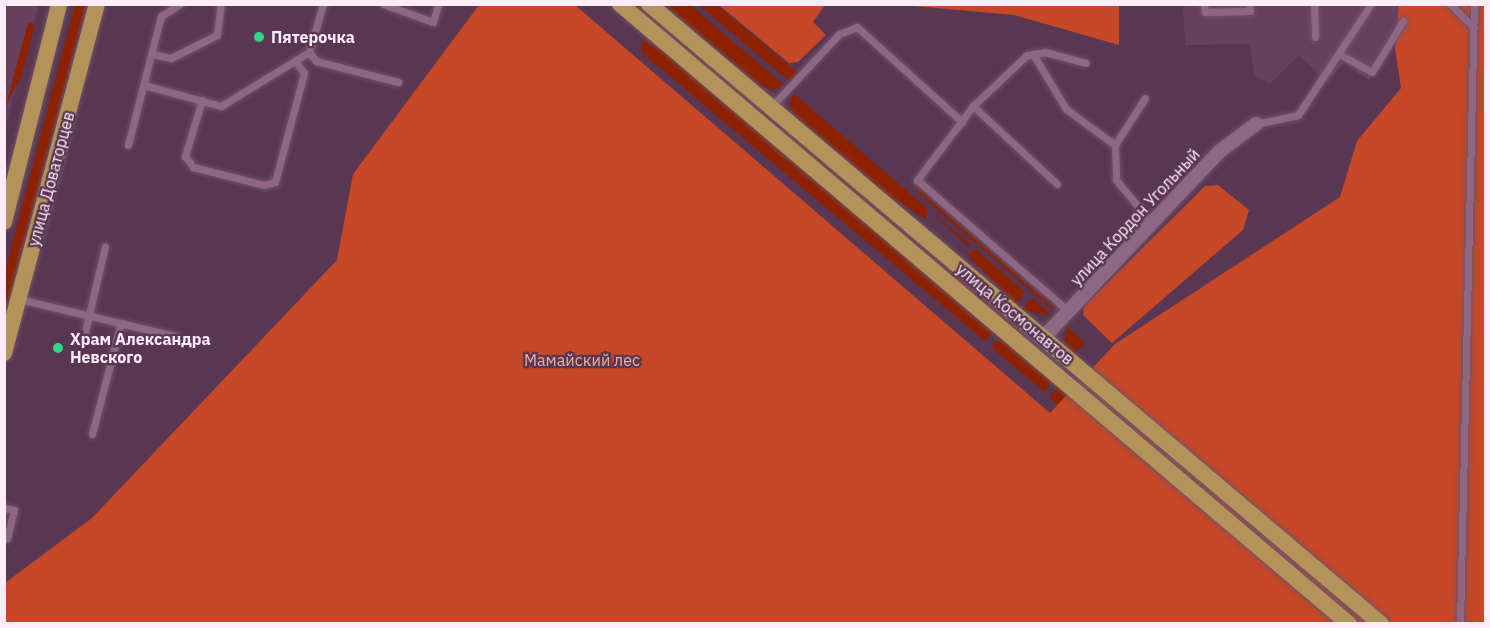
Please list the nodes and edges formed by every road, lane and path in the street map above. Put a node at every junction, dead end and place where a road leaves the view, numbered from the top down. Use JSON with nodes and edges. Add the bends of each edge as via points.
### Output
{"nodes":[{"id":1,"x":59,"y":4,"type":"edge"},
{"id":2,"x":97,"y":4,"type":"edge"},
{"id":3,"x":180,"y":4,"type":"edge"},
{"id":4,"x":323,"y":4,"type":"edge"},
{"id":5,"x":383,"y":4,"type":"edge"},
{"id":6,"x":438,"y":4,"type":"edge"},
{"id":7,"x":620,"y":4,"type":"edge"},
{"id":8,"x":649,"y":4,"type":"edge"},
{"id":9,"x":1204,"y":4,"type":"edge"},
{"id":10,"x":1249,"y":4,"type":"edge"},
{"id":11,"x":1314,"y":4,"type":"edge"},
{"id":12,"x":1371,"y":4,"type":"edge"},
{"id":13,"x":1450,"y":4,"type":"edge"},
{"id":14,"x":1474,"y":4,"type":"edge"},
{"id":15,"x":223,"y":5,"type":"edge"},
{"id":16,"x":1403,"y":21,"type":"dead end"},
{"id":17,"x":1474,"y":28,"type":"junction"},
{"id":18,"x":1315,"y":37,"type":"dead end"},
{"id":19,"x":309,"y":52,"type":"junction"},
{"id":20,"x":152,"y":54,"type":"junction"},
{"id":21,"x":1033,"y":54,"type":"junction"},
{"id":22,"x":1341,"y":55,"type":"junction"},
{"id":23,"x":295,"y":61,"type":"junction"},
{"id":24,"x":1086,"y":63,"type":"dead end"},
{"id":25,"x":398,"y":82,"type":"dead end"},
{"id":26,"x":144,"y":85,"type":"junction"},
{"id":27,"x":1145,"y":98,"type":"dead end"},
{"id":28,"x":202,"y":100,"type":"junction"},
{"id":29,"x":973,"y":106,"type":"junction"},
{"id":30,"x":771,"y":108,"type":"junction"},
{"id":31,"x":962,"y":122,"type":"junction"},
{"id":32,"x":1256,"y":124,"type":"joint"},
{"id":33,"x":128,"y":145,"type":"dead end"},
{"id":34,"x":1115,"y":145,"type":"junction"},
{"id":35,"x":1057,"y":184,"type":"dead end"},
{"id":36,"x":4,"y":222,"type":"edge"},
{"id":37,"x":1154,"y":225,"type":"junction"},
{"id":38,"x":105,"y":246,"type":"dead end"},
{"id":39,"x":19,"y":299,"type":"junction"},
{"id":40,"x":1068,"y":311,"type":"junction"},
{"id":41,"x":89,"y":315,"type":"junction"},
{"id":42,"x":121,"y":323,"type":"junction"},
{"id":43,"x":85,"y":332,"type":"dead end"},
{"id":44,"x":178,"y":337,"type":"dead end"},
{"id":45,"x":1043,"y":338,"type":"junction"},
{"id":46,"x":4,"y":353,"type":"edge"},
{"id":47,"x":92,"y":434,"type":"dead end"},
{"id":48,"x":4,"y":508,"type":"edge"},
{"id":49,"x":7,"y":538,"type":"dead end"},
{"id":50,"x":1348,"y":624,"type":"edge"},
{"id":51,"x":1381,"y":624,"type":"edge"},
{"id":52,"x":1460,"y":624,"type":"edge"}],
"edges":[{"from":1,"to":36,"type":"main road","name":"улица Доваторцев"},
{"from":2,"to":39,"type":"main road","name":"улица Доваторцев"},
{"from":3,"to":20,"type":"lane","via":[[161,16]]},
{"from":4,"to":19,"type":"lane"},
{"from":5,"to":6,"type":"lane","via":[[433,22]]},
{"from":7,"to":50,"type":"main road","name":"улица Космонавтов"},
{"from":8,"to":30,"type":"main road","name":"улица Космонавтов"},
{"from":9,"to":10,"type":"lane","via":[[1205,12],[1250,11]]},
{"from":11,"to":18,"type":"lane"},
{"from":12,"to":22,"type":"lane"},
{"from":13,"to":17,"type":"lane"},
{"from":14,"to":17,"type":"lane"},
{"from":15,"to":20,"type":"lane","via":[[217,35],[171,58]]},
{"from":16,"to":22,"type":"lane","via":[[1372,72]]},
{"from":17,"to":52,"type":"lane"},
{"from":19,"to":23,"type":"lane"},
{"from":19,"to":25,"type":"lane","via":[[316,60]]},
{"from":20,"to":26,"type":"lane"},
{"from":21,"to":24,"type":"lane"},
{"from":21,"to":29,"type":"lane","via":[[1002,72]]},
{"from":21,"to":34,"type":"lane","via":[[1066,109]]},
{"from":22,"to":32,"type":"lane","via":[[1298,115]]},
{"from":23,"to":28,"type":"lane","via":[[221,106]]},
{"from":23,"to":28,"type":"lane","via":[[304,73],[275,182],[264,185],[193,167],[185,156]]},
{"from":26,"to":28,"type":"lane"},
{"from":26,"to":33,"type":"lane"},
{"from":27,"to":34,"type":"lane"},
{"from":29,"to":31,"type":"lane"},
{"from":29,"to":35,"type":"lane"},
{"from":30,"to":31,"type":"lane","via":[[839,34],[856,27]]},
{"from":30,"to":45,"type":"main road","name":"улица Космонавтов"},
{"from":31,"to":40,"type":"lane","via":[[917,180]]},
{"from":32,"to":37,"type":"street","name":"улица Кордон Угольный","via":[[1220,150]]},
{"from":34,"to":37,"type":"lane","via":[[1116,180]]},
{"from":37,"to":40,"type":"street","name":"улица Кордон Угольный"},
{"from":38,"to":41,"type":"lane"},
{"from":39,"to":41,"type":"lane"},
{"from":39,"to":46,"type":"main road","name":"улица Доваторцев"},
{"from":40,"to":45,"type":"street","name":"улица Кордон Угольный"},
{"from":41,"to":42,"type":"lane"},
{"from":41,"to":43,"type":"lane"},
{"from":42,"to":44,"type":"lane"},
{"from":42,"to":47,"type":"lane"},
{"from":45,"to":51,"type":"main road","name":"улица Космонавтов"},
{"from":48,"to":49,"type":"lane","via":[[14,510]]}]}
